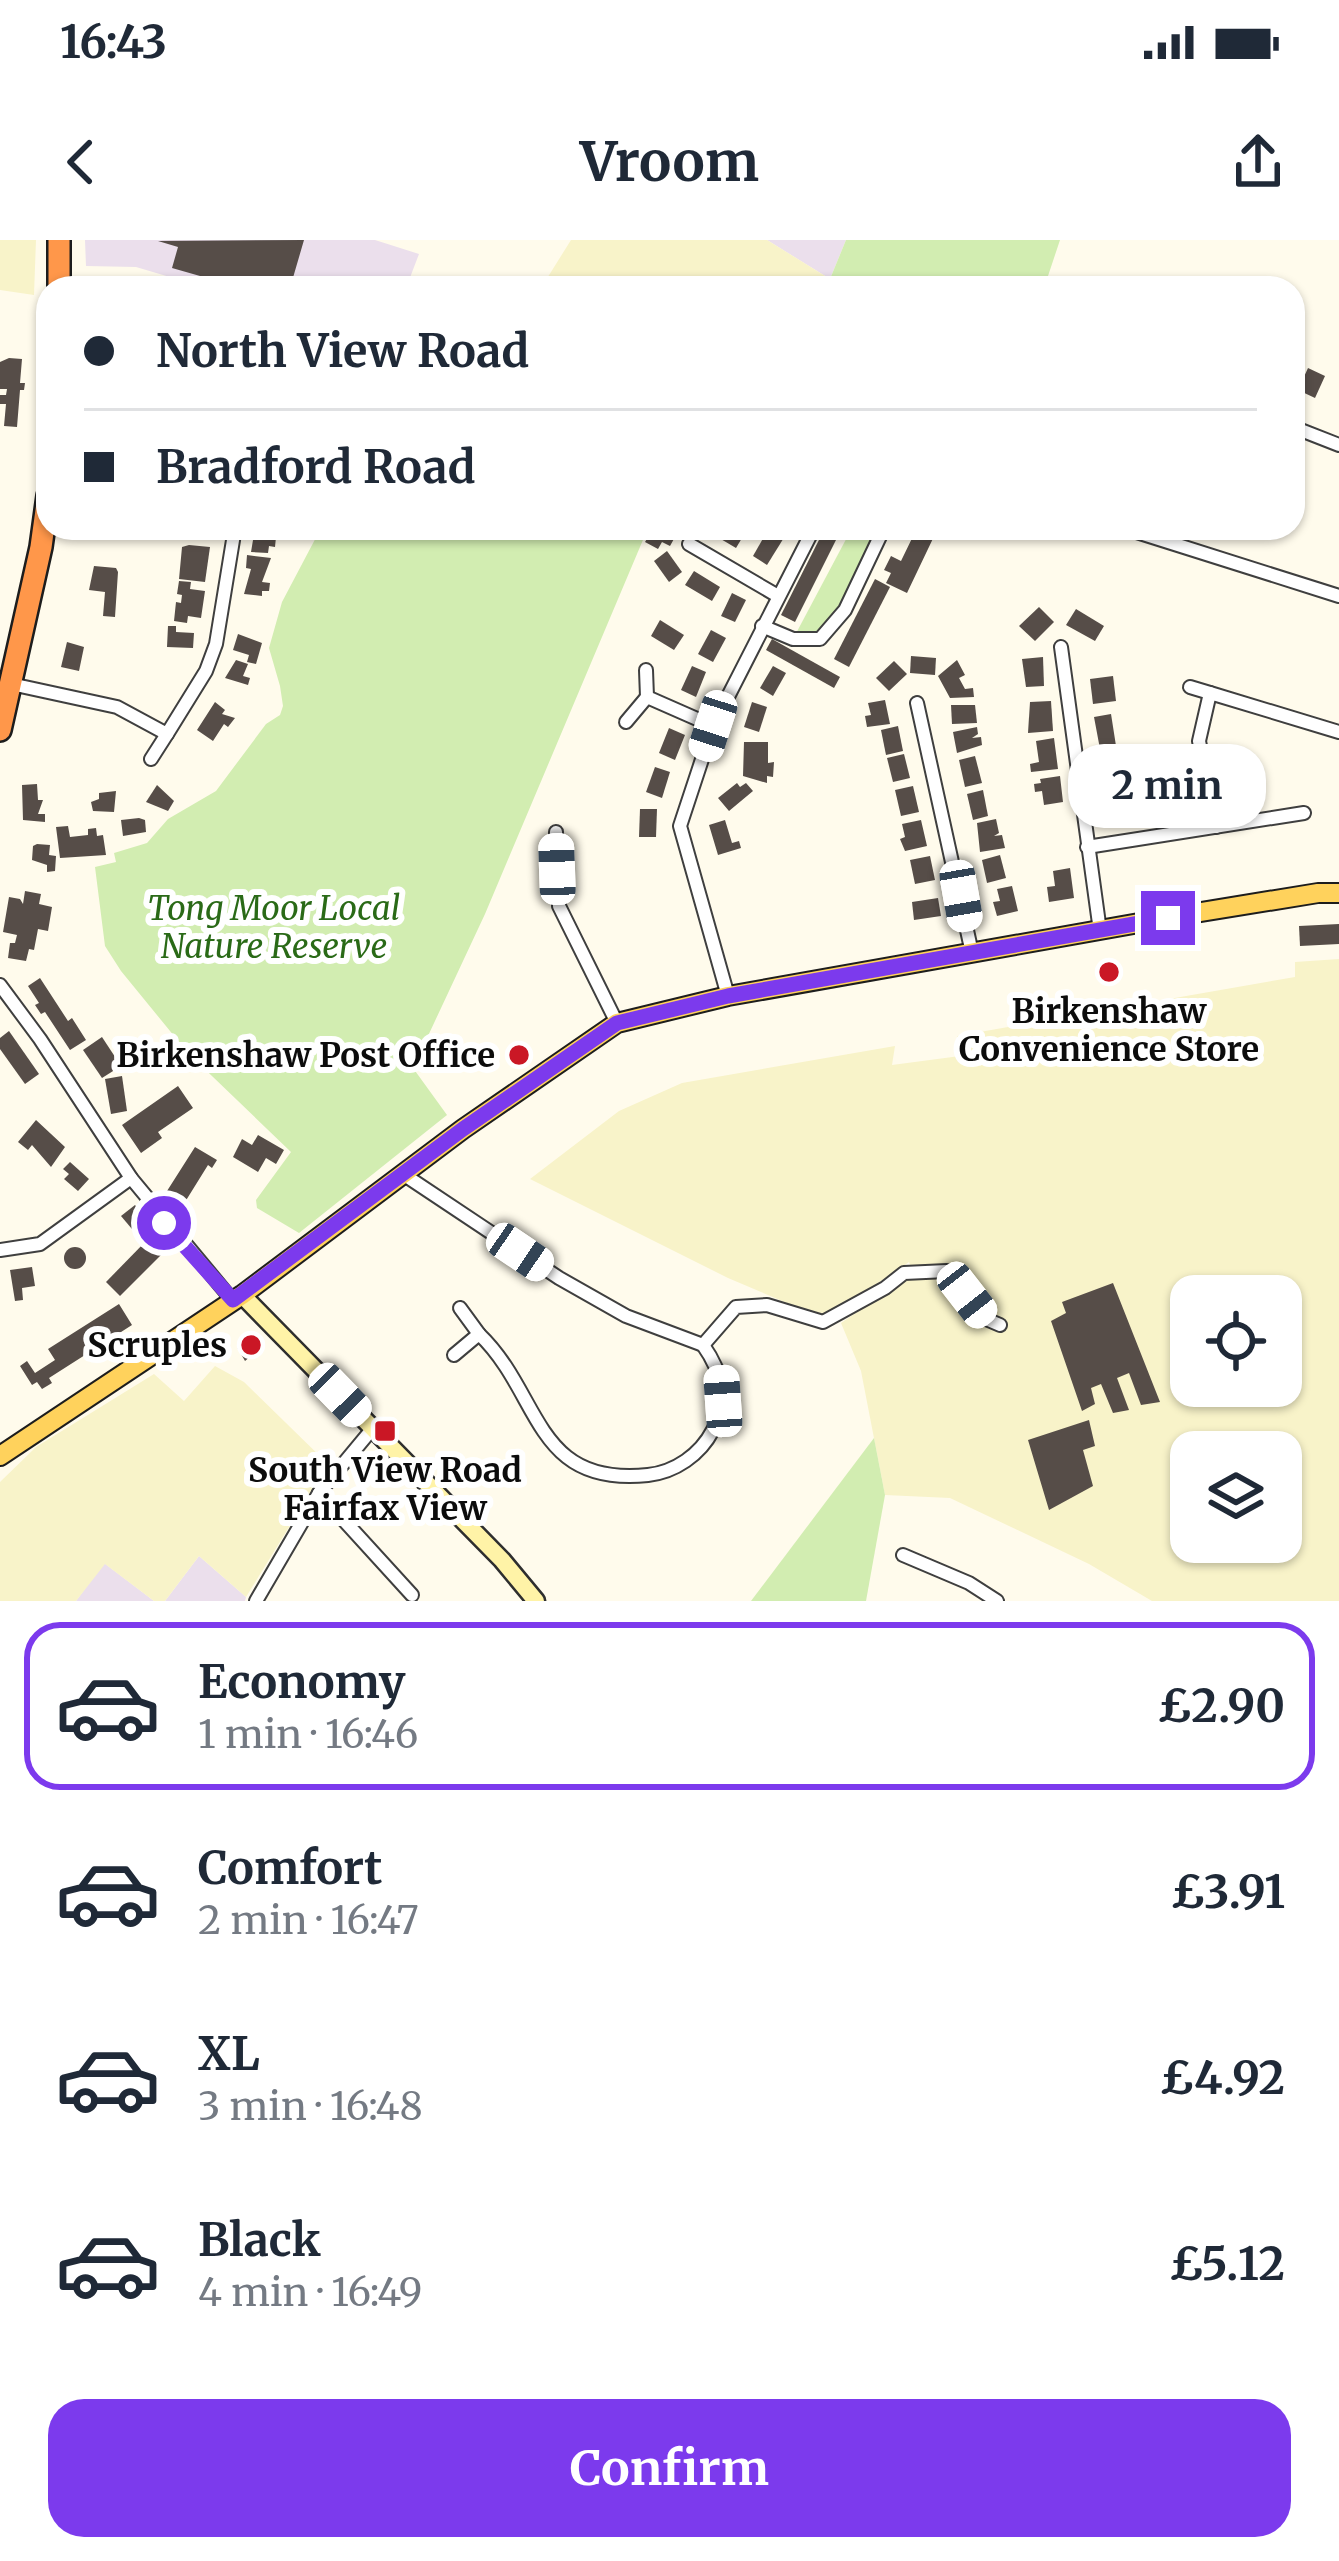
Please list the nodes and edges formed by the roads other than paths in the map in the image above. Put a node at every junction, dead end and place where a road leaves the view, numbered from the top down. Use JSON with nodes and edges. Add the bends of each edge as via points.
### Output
{"nodes":[{"id":1,"x":59,"y":240,"type":"edge"},
{"id":2,"x":58,"y":276,"type":"edge"},
{"id":3,"x":1305,"y":432,"type":"edge"},
{"id":4,"x":1339,"y":446,"type":"edge"},
{"id":5,"x":42,"y":540,"type":"edge"},
{"id":6,"x":233,"y":540,"type":"edge"},
{"id":7,"x":808,"y":540,"type":"edge"},
{"id":8,"x":878,"y":540,"type":"edge"},
{"id":9,"x":1171,"y":540,"type":"edge"},
{"id":10,"x":689,"y":544,"type":"dead end"},
{"id":11,"x":778,"y":596,"type":"junction"},
{"id":12,"x":1339,"y":596,"type":"edge"},
{"id":13,"x":762,"y":626,"type":"junction"},
{"id":14,"x":1078,"y":659,"type":"dead end"},
{"id":15,"x":646,"y":670,"type":"dead end"},
{"id":16,"x":11,"y":684,"type":"junction"},
{"id":17,"x":1190,"y":687,"type":"dead end"},
{"id":18,"x":1210,"y":693,"type":"junction"},
{"id":19,"x":647,"y":697,"type":"junction"},
{"id":20,"x":917,"y":703,"type":"dead end"},
{"id":21,"x":626,"y":722,"type":"dead end"},
{"id":22,"x":713,"y":726,"type":"junction"},
{"id":23,"x":0,"y":730,"type":"edge"},
{"id":24,"x":1339,"y":732,"type":"edge"},
{"id":25,"x":167,"y":734,"type":"junction"},
{"id":26,"x":152,"y":758,"type":"dead end"},
{"id":27,"x":1304,"y":813,"type":"dead end"},
{"id":28,"x":1216,"y":826,"type":"junction"},
{"id":29,"x":556,"y":832,"type":"dead end"},
{"id":30,"x":1087,"y":847,"type":"junction"},
{"id":31,"x":1339,"y":893,"type":"edge"},
{"id":32,"x":1100,"y":931,"type":"junction"},
{"id":33,"x":972,"y":953,"type":"junction"},
{"id":34,"x":0,"y":985,"type":"edge"},
{"id":35,"x":728,"y":996,"type":"junction"},
{"id":36,"x":617,"y":1023,"type":"junction"},
{"id":37,"x":403,"y":1174,"type":"junction"},
{"id":38,"x":130,"y":1178,"type":"junction"},
{"id":39,"x":0,"y":1250,"type":"edge"},
{"id":40,"x":238,"y":1298,"type":"junction"},
{"id":41,"x":460,"y":1308,"type":"dead end"},
{"id":42,"x":1000,"y":1325,"type":"dead end"},
{"id":43,"x":478,"y":1334,"type":"junction"},
{"id":44,"x":703,"y":1345,"type":"junction"},
{"id":45,"x":454,"y":1355,"type":"dead end"},
{"id":46,"x":373,"y":1429,"type":"junction"},
{"id":47,"x":0,"y":1456,"type":"edge"},
{"id":48,"x":319,"y":1493,"type":"junction"},
{"id":49,"x":903,"y":1555,"type":"dead end"},
{"id":50,"x":412,"y":1594,"type":"dead end"},
{"id":51,"x":256,"y":1601,"type":"edge"},
{"id":52,"x":536,"y":1601,"type":"edge"},
{"id":53,"x":998,"y":1601,"type":"edge"}],
"edges":[{"from":1,"to":2,"type":"highway"},
{"from":3,"to":4,"type":"street"},
{"from":5,"to":16,"type":"highway"},
{"from":6,"to":25,"type":"street","via":[[216,644]]},
{"from":7,"to":11,"type":"street"},
{"from":8,"to":13,"type":"street","via":[[844,610],[820,639]]},
{"from":9,"to":12,"type":"street"},
{"from":10,"to":11,"type":"street"},
{"from":11,"to":13,"type":"street"},
{"from":13,"to":22,"type":"street"},
{"from":14,"to":30,"type":"street","via":[[1062,654]]},
{"from":15,"to":19,"type":"street"},
{"from":16,"to":23,"type":"highway"},
{"from":16,"to":25,"type":"street","via":[[117,707]]},
{"from":17,"to":18,"type":"street"},
{"from":18,"to":24,"type":"street"},
{"from":18,"to":28,"type":"street","via":[[1199,741]]},
{"from":19,"to":21,"type":"street"},
{"from":19,"to":22,"type":"street"},
{"from":20,"to":33,"type":"street"},
{"from":22,"to":35,"type":"street","via":[[680,826]]},
{"from":25,"to":26,"type":"street"},
{"from":27,"to":28,"type":"street","via":[[1288,808]]},
{"from":28,"to":30,"type":"street"},
{"from":29,"to":36,"type":"street","via":[[559,906]]},
{"from":30,"to":32,"type":"street"},
{"from":31,"to":32,"type":"main road"},
{"from":32,"to":33,"type":"main road"},
{"from":33,"to":35,"type":"main road"},
{"from":34,"to":38,"type":"street"},
{"from":35,"to":36,"type":"main road"},
{"from":36,"to":37,"type":"main road"},
{"from":37,"to":40,"type":"main road"},
{"from":37,"to":44,"type":"street","via":[[626,1316]]},
{"from":38,"to":39,"type":"street","via":[[60,1233]]},
{"from":38,"to":40,"type":"street"},
{"from":40,"to":46,"type":"street"},
{"from":40,"to":47,"type":"main road"},
{"from":41,"to":43,"type":"street"},
{"from":42,"to":44,"type":"street","via":[[947,1270],[910,1273],[823,1322],[767,1305],[736,1307]]},
{"from":43,"to":44,"type":"street","via":[[503,1357],[547,1440],[593,1471],[619,1476],[654,1475],[703,1447],[723,1401],[720,1370]]},
{"from":43,"to":45,"type":"street"},
{"from":46,"to":48,"type":"street"},
{"from":46,"to":52,"type":"street"},
{"from":48,"to":50,"type":"street"},
{"from":48,"to":51,"type":"street"},
{"from":49,"to":53,"type":"street"}]}
